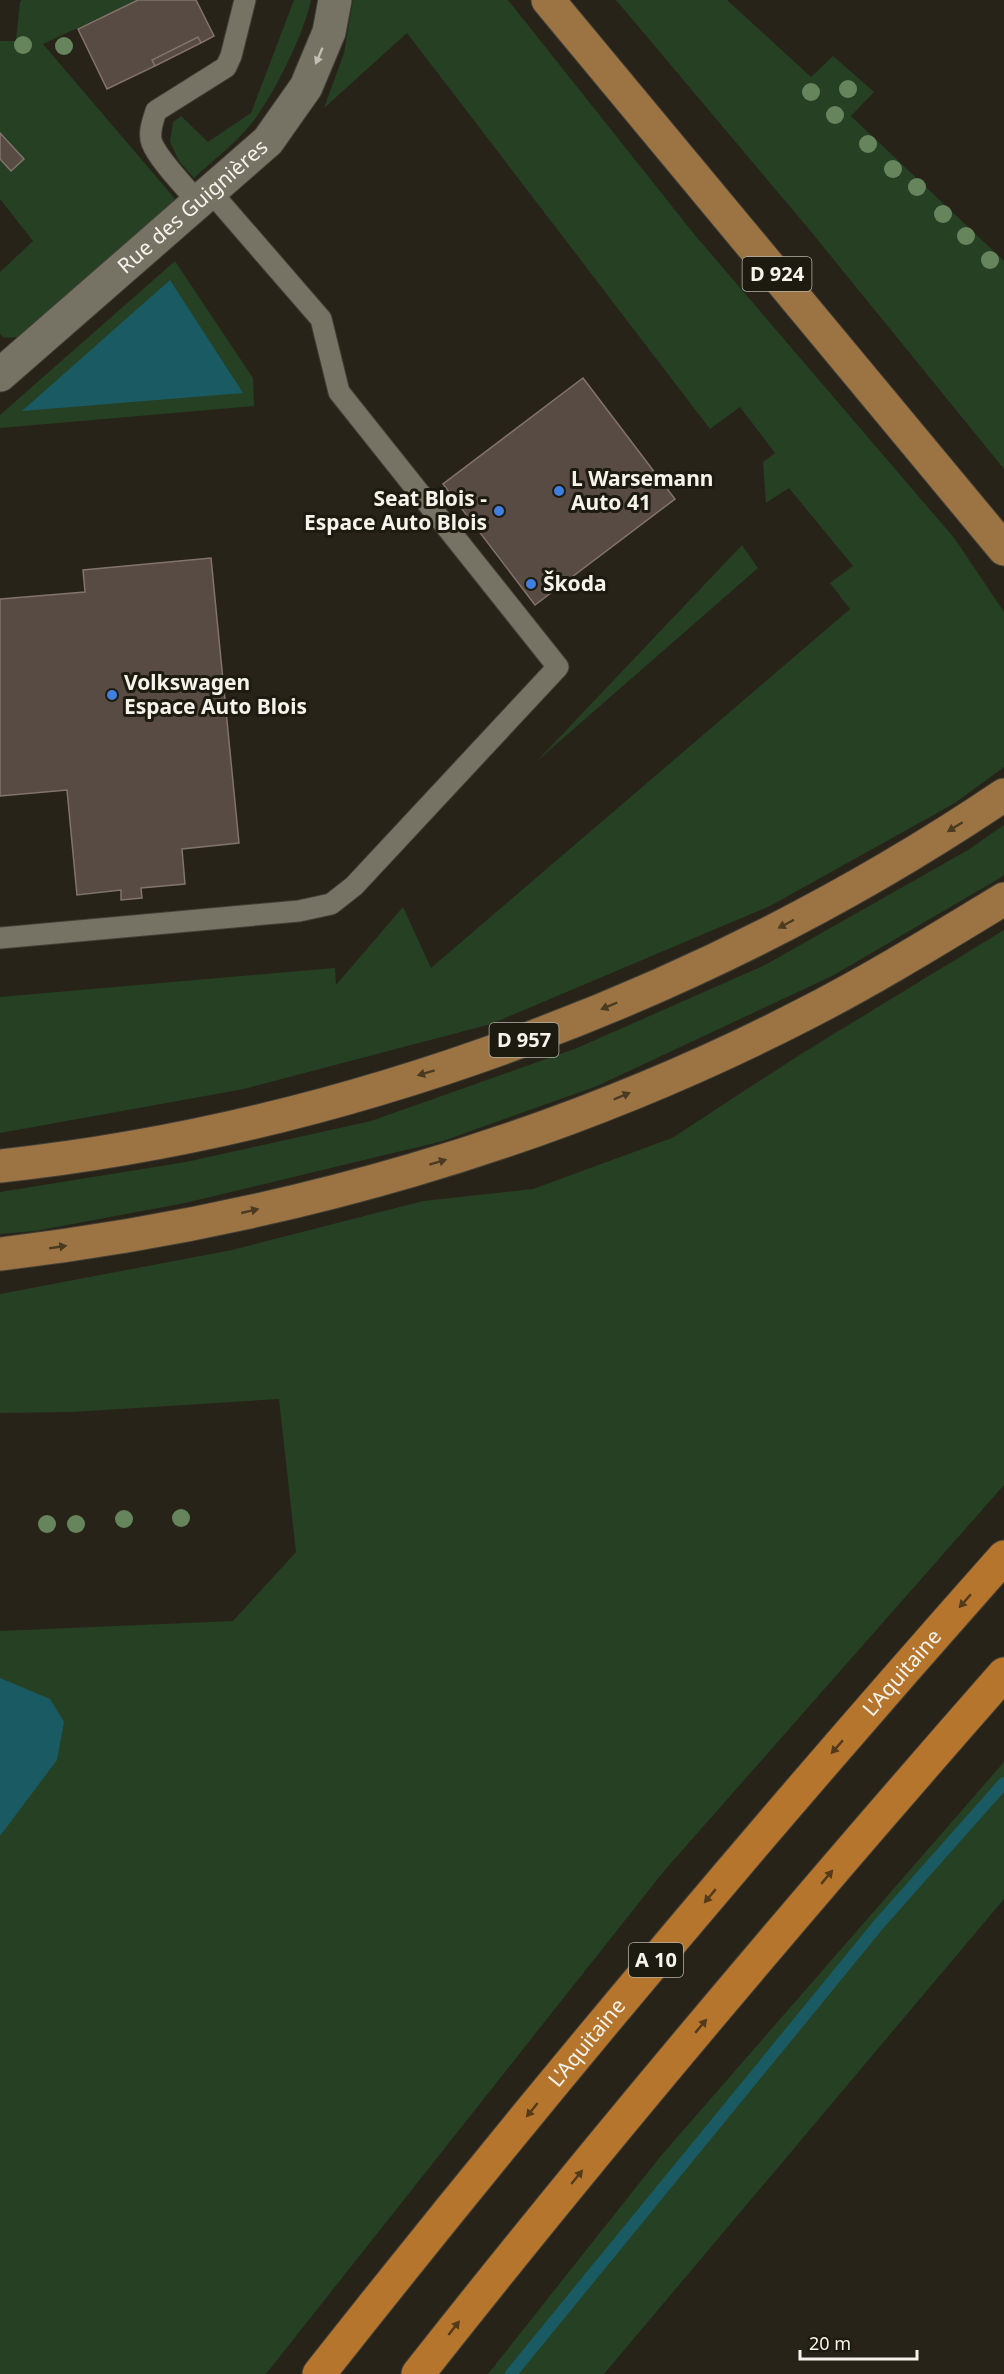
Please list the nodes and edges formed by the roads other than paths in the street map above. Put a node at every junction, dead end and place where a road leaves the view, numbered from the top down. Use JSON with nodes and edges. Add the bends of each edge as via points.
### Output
{"nodes":[{"id":1,"x":245,"y":0,"type":"edge"},
{"id":2,"x":335,"y":0,"type":"edge"},
{"id":3,"x":548,"y":0,"type":"edge"},
{"id":4,"x":205,"y":197,"type":"junction"},
{"id":5,"x":2,"y":370,"type":"edge"},
{"id":6,"x":1004,"y":549,"type":"edge"},
{"id":7,"x":1004,"y":795,"type":"edge"},
{"id":8,"x":1004,"y":899,"type":"edge"},
{"id":9,"x":0,"y":938,"type":"edge"},
{"id":10,"x":0,"y":1166,"type":"edge"},
{"id":11,"x":0,"y":1254,"type":"edge"},
{"id":12,"x":1004,"y":1557,"type":"edge"},
{"id":13,"x":1004,"y":1674,"type":"edge"},
{"id":14,"x":319,"y":2374,"type":"edge"},
{"id":15,"x":418,"y":2374,"type":"edge"}],
"edges":[{"from":1,"to":4,"type":"lane","via":[[226,68],[156,111],[150,128],[157,152]]},
{"from":2,"to":4,"type":"street","name":"Rue des Guignières","one_way":true,"via":[[329,32],[306,87],[268,141]]},
{"from":3,"to":6,"type":"main road","number":"D 924"},
{"from":4,"to":5,"type":"street","name":"Rue des Guignières"},
{"from":4,"to":9,"type":"lane","via":[[321,319],[339,392],[558,668],[354,886],[331,904],[299,911]]},
{"from":7,"to":10,"type":"main road","number":"D 957","one_way":true,"via":[[875,877],[765,935],[552,1030],[362,1093],[251,1122],[181,1138]]},
{"from":11,"to":8,"type":"main road","one_way":true,"via":[[206,1222],[382,1179],[497,1143],[624,1095],[804,1015]]},
{"from":12,"to":14,"type":"highway","name":"L'Aquitaine","number":"A 10","one_way":true,"via":[[594,2033]]},
{"from":15,"to":13,"type":"highway","one_way":true,"via":[[662,2073]]}]}
